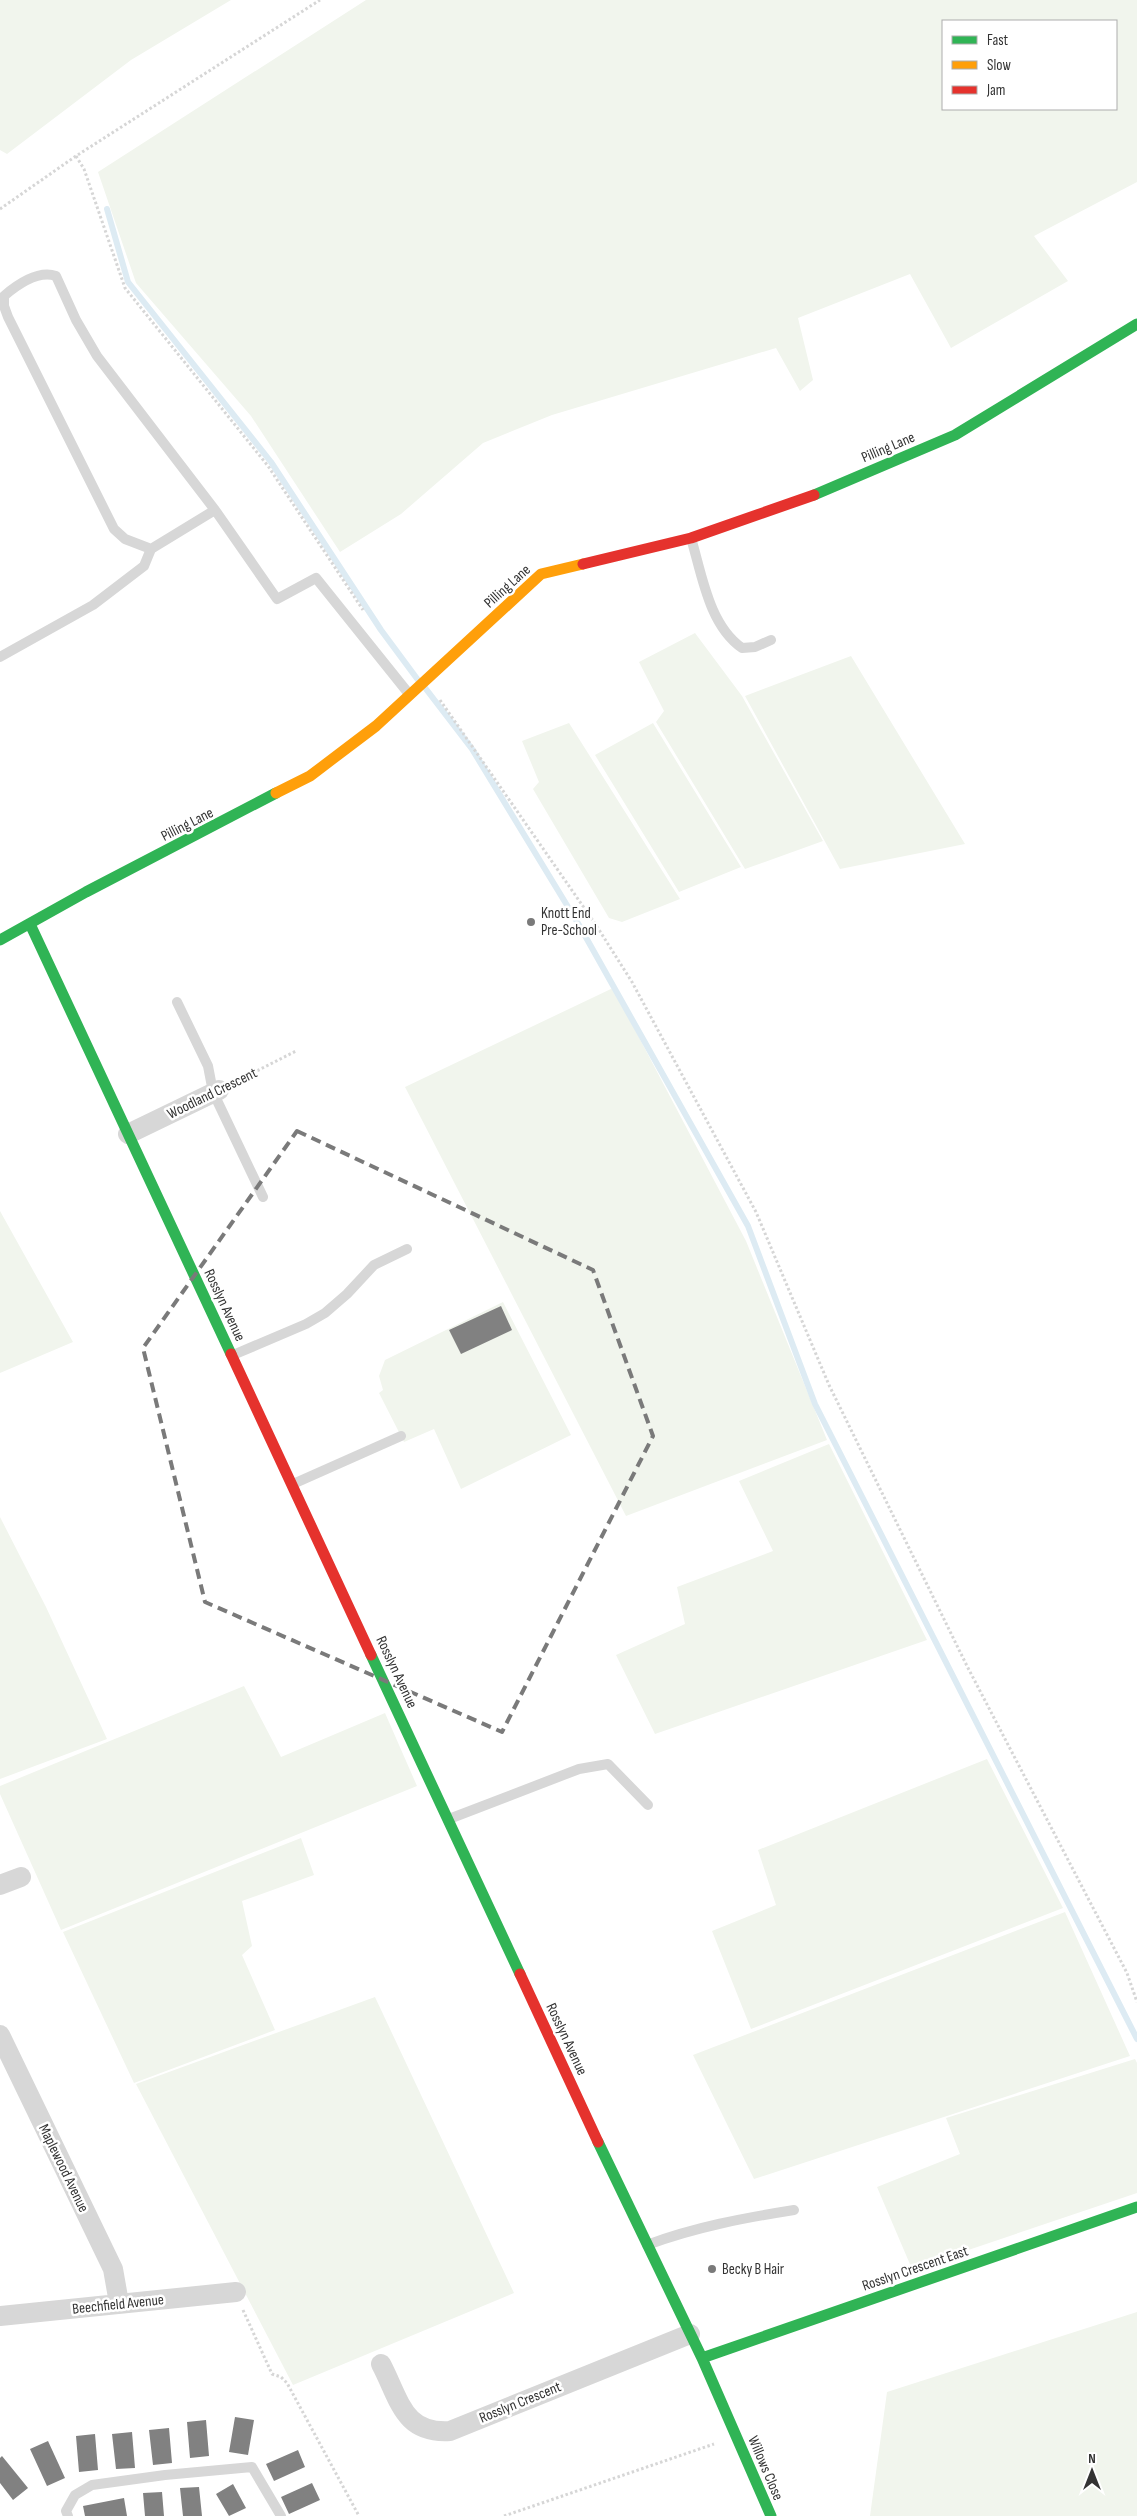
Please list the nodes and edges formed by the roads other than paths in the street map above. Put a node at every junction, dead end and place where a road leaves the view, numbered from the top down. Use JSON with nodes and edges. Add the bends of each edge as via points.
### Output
{"nodes":[{"id":1,"x":1137,"y":324,"type":"edge"},
{"id":2,"x":215,"y":510,"type":"junction"},
{"id":3,"x":691,"y":538,"type":"junction"},
{"id":4,"x":150,"y":549,"type":"junction"},
{"id":5,"x":771,"y":640,"type":"dead end"},
{"id":6,"x":0,"y":657,"type":"edge"},
{"id":7,"x":410,"y":695,"type":"junction"},
{"id":8,"x":30,"y":924,"type":"junction"},
{"id":9,"x":0,"y":940,"type":"edge"},
{"id":10,"x":177,"y":1002,"type":"dead end"},
{"id":11,"x":216,"y":1091,"type":"junction"},
{"id":12,"x":128,"y":1134,"type":"junction"},
{"id":13,"x":263,"y":1197,"type":"dead end"},
{"id":14,"x":407,"y":1249,"type":"dead end"},
{"id":15,"x":232,"y":1356,"type":"junction"},
{"id":16,"x":401,"y":1436,"type":"dead end"},
{"id":17,"x":292,"y":1484,"type":"junction"},
{"id":18,"x":648,"y":1804,"type":"dead end"},
{"id":19,"x":449,"y":1819,"type":"junction"},
{"id":20,"x":21,"y":1877,"type":"dead end"},
{"id":21,"x":0,"y":1885,"type":"edge"},
{"id":22,"x":0,"y":2035,"type":"edge"},
{"id":23,"x":1137,"y":2207,"type":"edge"},
{"id":24,"x":794,"y":2210,"type":"dead end"},
{"id":25,"x":646,"y":2245,"type":"junction"},
{"id":26,"x":236,"y":2292,"type":"road end"},
{"id":27,"x":118,"y":2303,"type":"junction"},
{"id":28,"x":0,"y":2316,"type":"edge"},
{"id":29,"x":690,"y":2334,"type":"junction"},
{"id":30,"x":702,"y":2358,"type":"junction"},
{"id":31,"x":382,"y":2364,"type":"dead end"},
{"id":32,"x":735,"y":2434,"type":"joint"},
{"id":33,"x":68,"y":2516,"type":"edge"},
{"id":34,"x":281,"y":2516,"type":"edge"},
{"id":35,"x":771,"y":2516,"type":"edge"}],
"edges":[{"from":1,"to":3,"type":"street","name":"Pilling Lane","via":[[955,434],[800,501]]},
{"from":2,"to":4,"type":"lane"},
{"from":2,"to":4,"type":"lane","via":[[97,356],[56,276],[39,275],[13,288],[4,296],[8,317],[104,512],[114,529],[125,539]]},
{"from":2,"to":7,"type":"lane","via":[[277,598],[316,578]]},
{"from":3,"to":5,"type":"lane","via":[[710,603],[733,642],[742,648]]},
{"from":3,"to":7,"type":"street","name":"Pilling Lane","via":[[541,574]]},
{"from":4,"to":6,"type":"lane","via":[[144,566],[93,605]]},
{"from":7,"to":8,"type":"street","name":"Pilling Lane","via":[[376,726],[310,776]]},
{"from":8,"to":9,"type":"street","name":"Pilling Lane"},
{"from":8,"to":12,"type":"street","name":"Rosslyn Avenue"},
{"from":10,"to":11,"type":"lane","via":[[208,1066]]},
{"from":11,"to":12,"type":"street","name":"Woodland Crescent"},
{"from":11,"to":13,"type":"lane"},
{"from":12,"to":15,"type":"street","name":"Rosslyn Avenue"},
{"from":14,"to":15,"type":"lane","via":[[374,1265],[348,1294],[325,1313]]},
{"from":15,"to":17,"type":"street","name":"Rosslyn Avenue"},
{"from":16,"to":17,"type":"lane"},
{"from":17,"to":19,"type":"street","name":"Rosslyn Avenue"},
{"from":18,"to":19,"type":"lane","via":[[608,1764],[579,1769]]},
{"from":19,"to":25,"type":"street","name":"Rosslyn Avenue"},
{"from":20,"to":21,"type":"street"},
{"from":22,"to":27,"type":"street","name":"Maplewood Avenue","via":[[113,2269]]},
{"from":23,"to":30,"type":"street","name":"Rosslyn Crescent East"},
{"from":24,"to":25,"type":"lane","via":[[722,2222]]},
{"from":25,"to":29,"type":"street","name":"Rosslyn Avenue"},
{"from":26,"to":27,"type":"street","name":"Beechfield Avenue"},
{"from":27,"to":28,"type":"street","name":"Beechfield Avenue"},
{"from":29,"to":30,"type":"street","name":"Rosslyn Avenue"},
{"from":29,"to":31,"type":"street","name":"Rosslyn Crescent","via":[[450,2431],[421,2429],[411,2421]]},
{"from":30,"to":32,"type":"street","name":"Rosslyn Avenue"},
{"from":32,"to":35,"type":"street","name":"Willows Close"},
{"from":33,"to":34,"type":"lane","via":[[66,2511],[75,2495],[92,2485],[252,2467]]}]}
